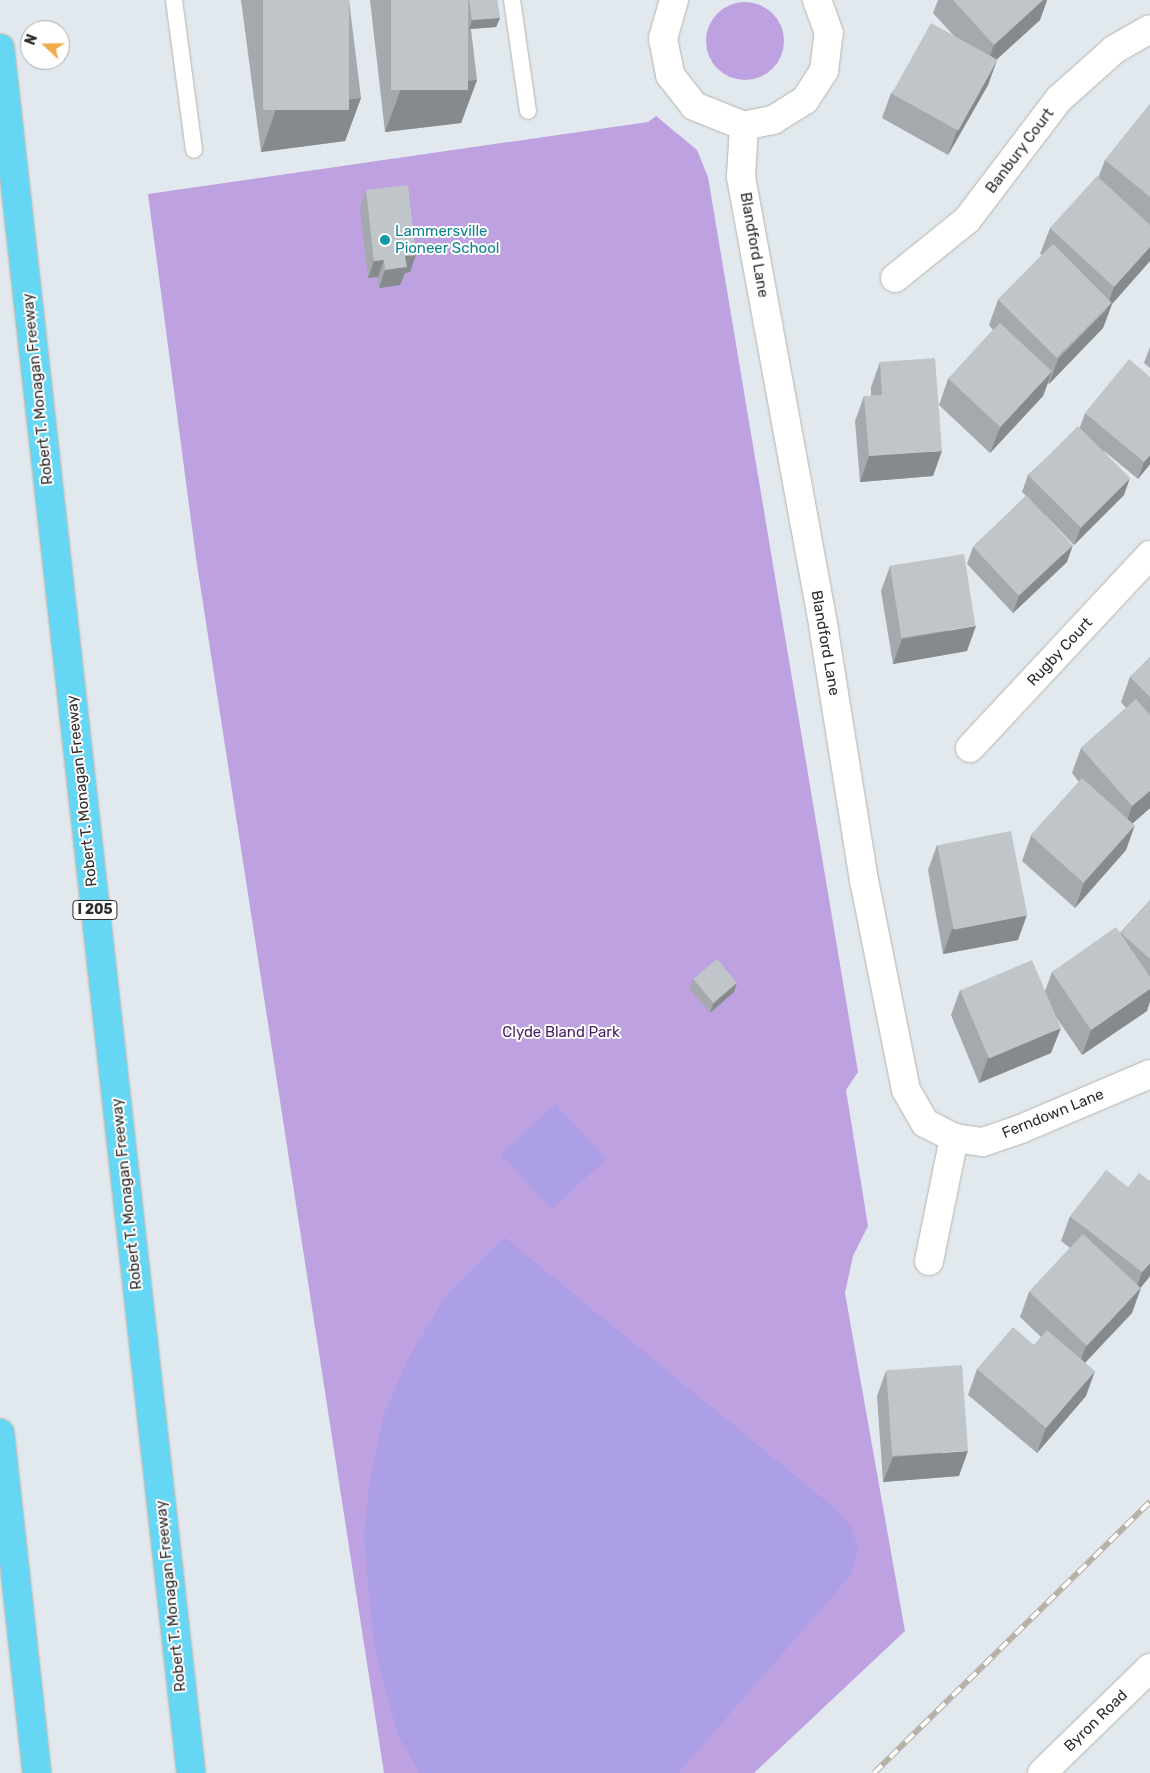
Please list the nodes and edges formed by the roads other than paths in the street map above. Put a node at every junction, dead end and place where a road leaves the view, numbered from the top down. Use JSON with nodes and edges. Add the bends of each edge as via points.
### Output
{"nodes":[{"id":1,"x":174,"y":0,"type":"edge"},
{"id":2,"x":512,"y":0,"type":"edge"},
{"id":3,"x":674,"y":0,"type":"edge"},
{"id":4,"x":817,"y":0,"type":"edge"},
{"id":5,"x":1150,"y":30,"type":"edge"},
{"id":6,"x":0,"y":48,"type":"edge"},
{"id":7,"x":528,"y":111,"type":"dead end"},
{"id":8,"x":744,"y":126,"type":"junction"},
{"id":9,"x":194,"y":150,"type":"dead end"},
{"id":10,"x":894,"y":278,"type":"dead end"},
{"id":11,"x":1150,"y":555,"type":"edge"},
{"id":12,"x":970,"y":748,"type":"dead end"},
{"id":13,"x":1150,"y":1074,"type":"edge"},
{"id":14,"x":954,"y":1138,"type":"junction"},
{"id":15,"x":929,"y":1261,"type":"dead end"},
{"id":16,"x":0,"y":1433,"type":"edge"},
{"id":17,"x":1150,"y":1668,"type":"edge"},
{"id":18,"x":38,"y":1773,"type":"edge"},
{"id":19,"x":191,"y":1773,"type":"edge"},
{"id":20,"x":1042,"y":1773,"type":"edge"}],
"edges":[{"from":1,"to":9,"type":"lane"},
{"from":2,"to":7,"type":"lane"},
{"from":3,"to":8,"type":"street","via":[[663,38],[670,75],[694,106]]},
{"from":4,"to":8,"type":"street","via":[[829,33],[824,71],[805,100],[773,120]]},
{"from":5,"to":10,"type":"street","name":"Banbury Court","via":[[1115,49],[1059,99],[967,220]]},
{"from":6,"to":19,"type":"highway","name":"Robert T. Monagan Freeway","number":"I 205"},
{"from":8,"to":14,"type":"street","name":"Blandford Lane","via":[[741,178],[824,631],[864,880],[906,1090],[925,1123]]},
{"from":11,"to":12,"type":"street","name":"Rugby Court"},
{"from":13,"to":14,"type":"street","name":"Ferndown Lane","via":[[1021,1130],[983,1142]]},
{"from":14,"to":15,"type":"street"},
{"from":16,"to":18,"type":"highway"},
{"from":17,"to":20,"type":"street","name":"Byron Road"}]}
